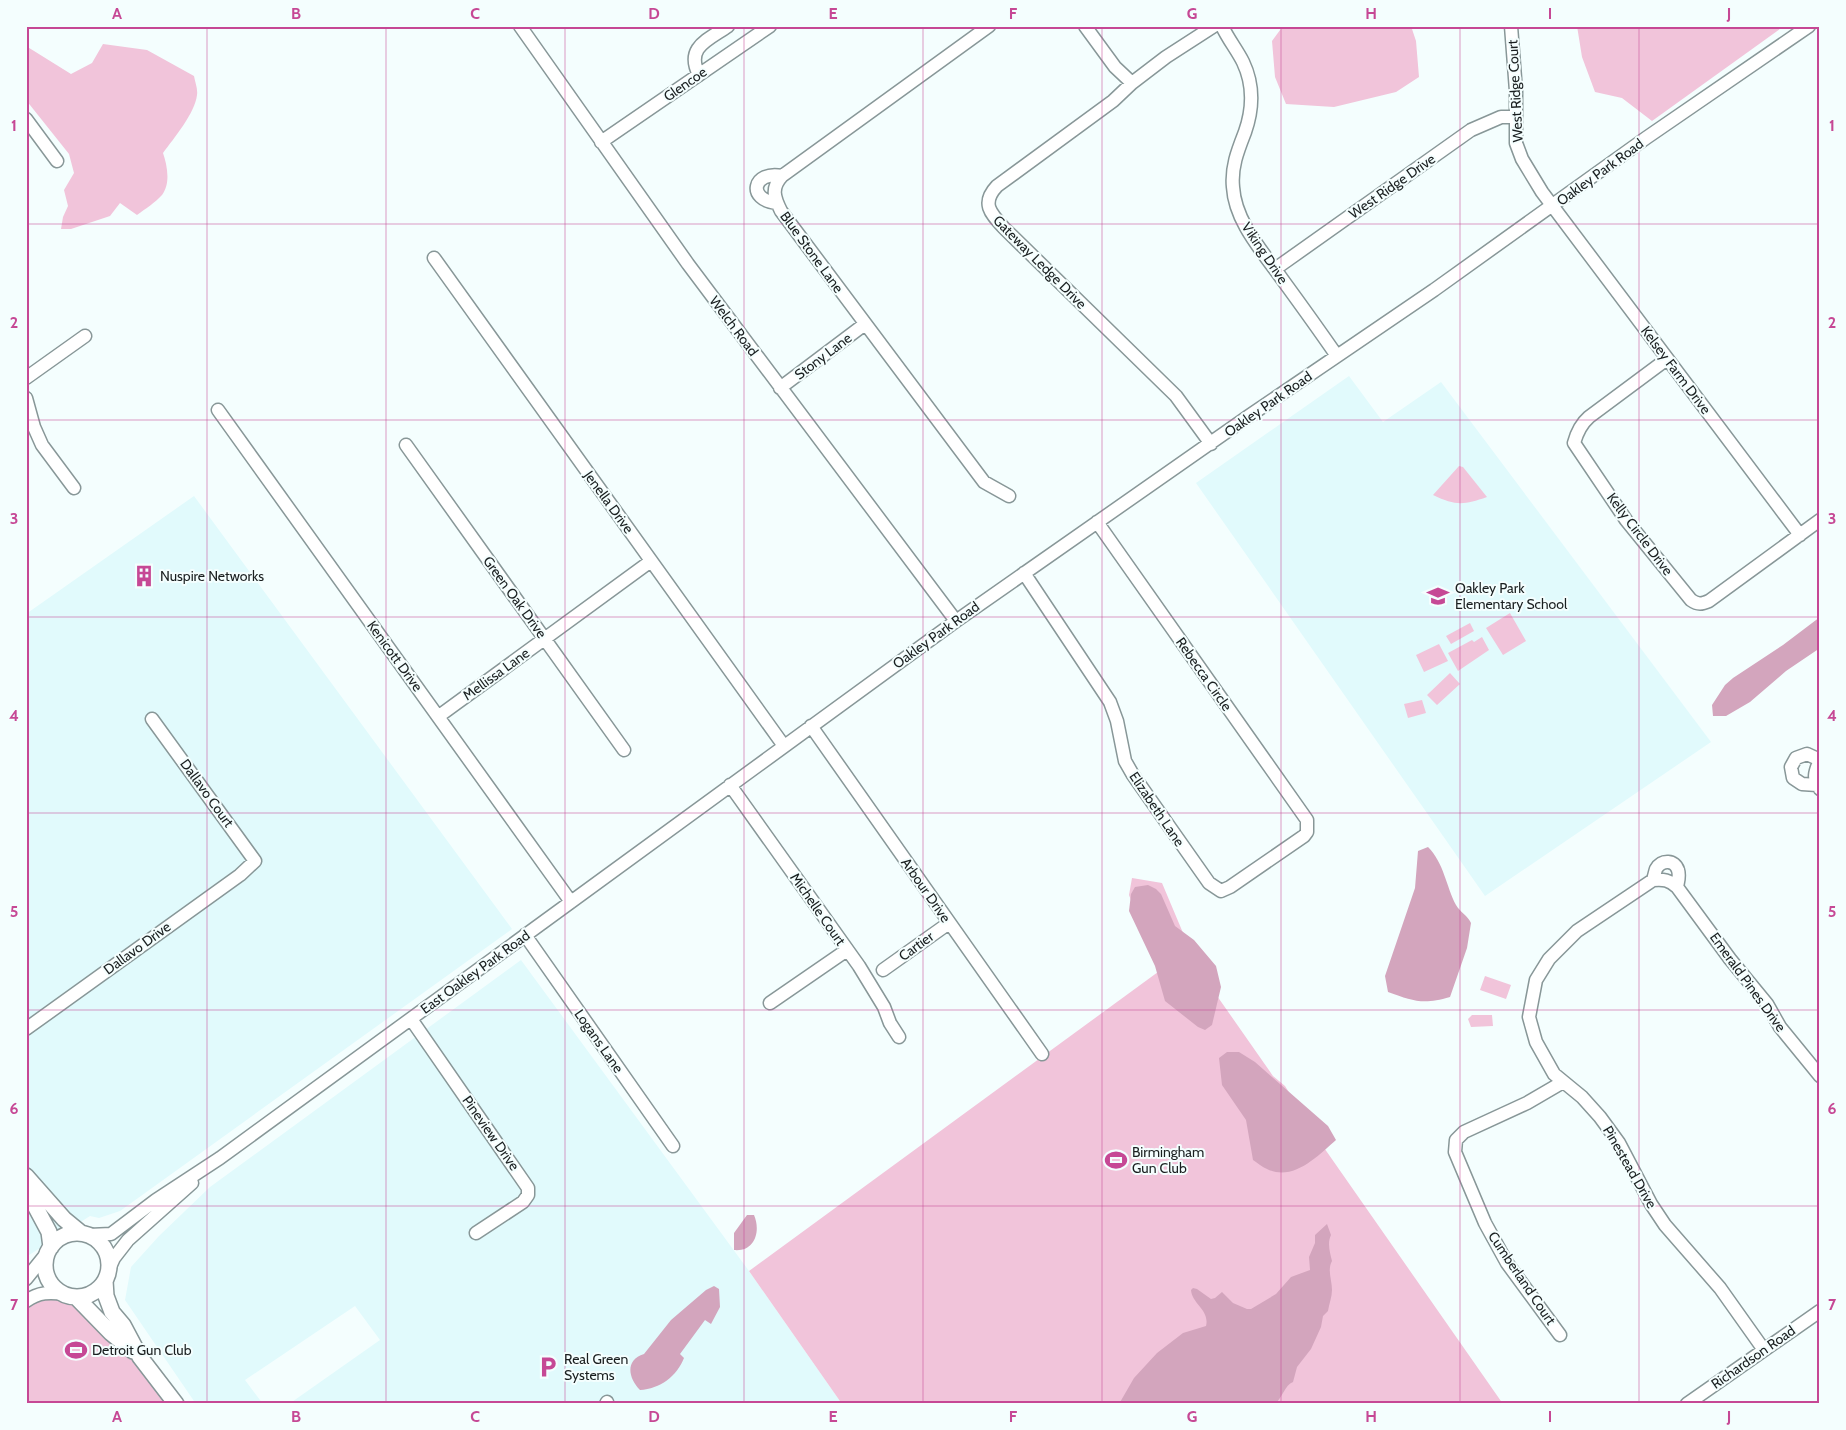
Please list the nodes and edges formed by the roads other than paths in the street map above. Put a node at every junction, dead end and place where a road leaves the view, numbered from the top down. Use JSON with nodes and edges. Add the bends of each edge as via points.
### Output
{"nodes":[{"id":1,"x":520,"y":26,"type":"edge"},
{"id":2,"x":728,"y":26,"type":"edge"},
{"id":3,"x":770,"y":26,"type":"edge"},
{"id":4,"x":990,"y":26,"type":"edge"},
{"id":5,"x":1085,"y":26,"type":"edge"},
{"id":6,"x":1214,"y":26,"type":"edge"},
{"id":7,"x":1222,"y":26,"type":"edge"},
{"id":8,"x":1511,"y":26,"type":"edge"},
{"id":9,"x":1810,"y":26,"type":"edge"},
{"id":10,"x":698,"y":75,"type":"junction"},
{"id":11,"x":1132,"y":83,"type":"junction"},
{"id":12,"x":1515,"y":117,"type":"junction"},
{"id":13,"x":26,"y":120,"type":"edge"},
{"id":14,"x":601,"y":142,"type":"junction"},
{"id":15,"x":56,"y":161,"type":"dead end"},
{"id":16,"x":1553,"y":206,"type":"junction"},
{"id":17,"x":434,"y":258,"type":"dead end"},
{"id":18,"x":1275,"y":269,"type":"junction"},
{"id":19,"x":865,"y":324,"type":"junction"},
{"id":20,"x":85,"y":336,"type":"dead end"},
{"id":21,"x":1337,"y":356,"type":"junction"},
{"id":22,"x":1668,"y":360,"type":"junction"},
{"id":23,"x":26,"y":378,"type":"edge"},
{"id":24,"x":780,"y":388,"type":"junction"},
{"id":25,"x":26,"y":398,"type":"edge"},
{"id":26,"x":218,"y":410,"type":"dead end"},
{"id":27,"x":1211,"y":444,"type":"junction"},
{"id":28,"x":406,"y":445,"type":"dead end"},
{"id":29,"x":74,"y":488,"type":"dead end"},
{"id":30,"x":1009,"y":496,"type":"dead end"},
{"id":31,"x":1820,"y":520,"type":"edge"},
{"id":32,"x":1098,"y":522,"type":"junction"},
{"id":33,"x":1800,"y":535,"type":"junction"},
{"id":34,"x":651,"y":561,"type":"junction"},
{"id":35,"x":1024,"y":573,"type":"junction"},
{"id":36,"x":956,"y":621,"type":"junction"},
{"id":37,"x":544,"y":638,"type":"junction"},
{"id":38,"x":439,"y":716,"type":"junction"},
{"id":39,"x":152,"y":719,"type":"dead end"},
{"id":40,"x":811,"y":726,"type":"junction"},
{"id":41,"x":784,"y":746,"type":"junction"},
{"id":42,"x":624,"y":750,"type":"dead end"},
{"id":43,"x":1820,"y":760,"type":"edge"},
{"id":44,"x":730,"y":785,"type":"junction"},
{"id":45,"x":1818,"y":787,"type":"edge"},
{"id":46,"x":1308,"y":827,"type":"joint"},
{"id":47,"x":248,"y":867,"type":"joint"},
{"id":48,"x":1657,"y":876,"type":"junction"},
{"id":49,"x":1678,"y":887,"type":"junction"},
{"id":50,"x":570,"y":902,"type":"junction"},
{"id":51,"x":948,"y":923,"type":"junction"},
{"id":52,"x":525,"y":935,"type":"junction"},
{"id":53,"x":847,"y":950,"type":"junction"},
{"id":54,"x":883,"y":970,"type":"dead end"},
{"id":55,"x":770,"y":1003,"type":"dead end"},
{"id":56,"x":411,"y":1018,"type":"junction"},
{"id":57,"x":26,"y":1029,"type":"edge"},
{"id":58,"x":899,"y":1037,"type":"dead end"},
{"id":59,"x":1042,"y":1054,"type":"dead end"},
{"id":60,"x":1820,"y":1076,"type":"edge"},
{"id":61,"x":1564,"y":1082,"type":"junction"},
{"id":62,"x":673,"y":1146,"type":"dead end"},
{"id":63,"x":220,"y":1158,"type":"junction"},
{"id":64,"x":26,"y":1176,"type":"edge"},
{"id":65,"x":26,"y":1189,"type":"edge"},
{"id":66,"x":476,"y":1233,"type":"dead end"},
{"id":67,"x":85,"y":1234,"type":"junction"},
{"id":68,"x":49,"y":1250,"type":"junction"},
{"id":69,"x":106,"y":1275,"type":"junction"},
{"id":70,"x":26,"y":1279,"type":"edge"},
{"id":71,"x":71,"y":1295,"type":"junction"},
{"id":72,"x":26,"y":1301,"type":"edge"},
{"id":73,"x":1820,"y":1311,"type":"edge"},
{"id":74,"x":1560,"y":1335,"type":"dead end"},
{"id":75,"x":1764,"y":1350,"type":"junction"},
{"id":76,"x":140,"y":1357,"type":"junction"},
{"id":77,"x":176,"y":1404,"type":"edge"},
{"id":78,"x":1687,"y":1404,"type":"edge"}],
"edges":[{"from":1,"to":14,"type":"street","name":"Welch Road"},
{"from":2,"to":10,"type":"street","via":[[705,42],[694,55]]},
{"from":3,"to":10,"type":"street","name":"Glencoe"},
{"from":4,"to":19,"type":"street","name":"Blue Stone Lane","via":[[778,180],[774,190],[777,203]]},
{"from":5,"to":11,"type":"street","via":[[1115,67]]},
{"from":6,"to":11,"type":"street","name":"Gateway Ledge Drive"},
{"from":7,"to":18,"type":"street","name":"Viking Drive","via":[[1243,61],[1252,97],[1248,122],[1234,163],[1234,198],[1244,224]]},
{"from":8,"to":12,"type":"street","name":"West Ridge Court"},
{"from":9,"to":16,"type":"street","name":"Oakley Park Road"},
{"from":10,"to":14,"type":"street","name":"Glencoe"},
{"from":11,"to":27,"type":"street","name":"Gateway Ledge Drive","via":[[1113,101],[997,186],[988,200],[988,209],[1176,396]]},
{"from":12,"to":16,"type":"street","name":"West Ridge Court","via":[[1516,143],[1522,158]]},
{"from":12,"to":18,"type":"street","name":"West Ridge Drive","via":[[1502,117],[1471,130]]},
{"from":13,"to":15,"type":"street"},
{"from":14,"to":24,"type":"street","name":"Welch Road"},
{"from":16,"to":21,"type":"street","name":"Oakley Park Road"},
{"from":16,"to":22,"type":"street","name":"Kelsey Farm Drive"},
{"from":17,"to":34,"type":"street","name":"Jenella Drive"},
{"from":18,"to":21,"type":"street","name":"Viking Drive"},
{"from":19,"to":24,"type":"street","name":"Stony Lane"},
{"from":19,"to":30,"type":"street","name":"Blue Stone Lane","via":[[984,482]]},
{"from":20,"to":23,"type":"street"},
{"from":21,"to":27,"type":"street","name":"Oakley Park Road"},
{"from":22,"to":33,"type":"street","name":"Kelsey Farm Drive"},
{"from":22,"to":33,"type":"street","name":"Kelly Circle Drive","via":[[1589,417],[1576,435],[1574,443],[1626,520],[1691,600],[1701,604],[1733,585]]},
{"from":24,"to":36,"type":"street","name":"Welch Road"},
{"from":25,"to":29,"type":"street","via":[[42,445]]},
{"from":26,"to":38,"type":"street","name":"Kenicott Drive"},
{"from":27,"to":32,"type":"street","name":"Oakley Park Road"},
{"from":28,"to":37,"type":"street","name":"Green Oak Drive"},
{"from":31,"to":33,"type":"street","name":"Kelly Circle Drive"},
{"from":32,"to":35,"type":"street","name":"Oakley Park Road"},
{"from":32,"to":46,"type":"street","name":"Rebecca Circle","via":[[1304,815]]},
{"from":34,"to":37,"type":"street","name":"Mellissa Lane"},
{"from":34,"to":41,"type":"street","name":"Jenella Drive"},
{"from":35,"to":36,"type":"street","name":"Oakley Park Road"},
{"from":35,"to":46,"type":"street","name":"Elizabeth Lane","via":[[1110,702],[1125,761],[1133,775],[1213,887],[1221,890],[1230,887],[1304,836]]},
{"from":36,"to":40,"type":"street","name":"Oakley Park Road"},
{"from":37,"to":38,"type":"street","name":"Mellissa Lane"},
{"from":37,"to":42,"type":"street","name":"Green Oak Drive"},
{"from":38,"to":50,"type":"street","name":"Kenicott Drive"},
{"from":39,"to":47,"type":"street","name":"Dallavo Court","via":[[255,860]]},
{"from":40,"to":41,"type":"street","name":"Oakley Park Road"},
{"from":40,"to":51,"type":"street","name":"Arbour Drive"},
{"from":41,"to":44,"type":"street","name":"Oakley Park Road"},
{"from":43,"to":45,"type":"street","via":[[1814,777]]},
{"from":43,"to":45,"type":"street","via":[[1806,754],[1796,758],[1791,767],[1793,778],[1802,784]]},
{"from":44,"to":50,"type":"street","name":"East Oakley Park Road"},
{"from":44,"to":53,"type":"street","name":"Michelle Court"},
{"from":47,"to":57,"type":"street","name":"Dallavo Drive"},
{"from":48,"to":49,"type":"street","name":"Emerald Pines Drive"},
{"from":48,"to":49,"type":"street","name":"Emerald Pines Drive","via":[[1661,864],[1673,863],[1678,868]]},
{"from":48,"to":61,"type":"street","name":"Pinestead Drive","via":[[1567,939],[1549,958],[1536,980],[1529,1016],[1536,1042],[1554,1074]]},
{"from":49,"to":60,"type":"street","name":"Emerald Pines Drive","via":[[1767,1004],[1780,1027]]},
{"from":50,"to":52,"type":"street","name":"East Oakley Park Road"},
{"from":51,"to":54,"type":"street","name":"Cartier"},
{"from":51,"to":59,"type":"street","name":"Arbour Drive"},
{"from":52,"to":56,"type":"street","name":"East Oakley Park Road"},
{"from":52,"to":62,"type":"street","name":"Logans Lane"},
{"from":53,"to":55,"type":"street"},
{"from":53,"to":58,"type":"street","name":"Michelle Court","via":[[884,1007]]},
{"from":56,"to":63,"type":"street","name":"East Oakley Park Road"},
{"from":56,"to":66,"type":"street","name":"Pineview Drive","via":[[528,1188],[523,1202]]},
{"from":61,"to":74,"type":"street","name":"Cumberland Court","via":[[1464,1132],[1454,1146],[1457,1160],[1485,1222],[1507,1262]]},
{"from":61,"to":75,"type":"street","name":"Pinestead Drive","via":[[1600,1117],[1619,1143],[1665,1225],[1720,1288]]},
{"from":63,"to":67,"type":"street","name":"East Oakley Park Road","via":[[111,1234]]},
{"from":63,"to":69,"type":"street","name":"East Oakley Park Road","via":[[128,1240]]},
{"from":64,"to":67,"type":"main road","via":[[64,1219]]},
{"from":65,"to":68,"type":"main road","via":[[49,1232]]},
{"from":67,"to":68,"type":"main road","via":[[64,1236],[56,1240]]},
{"from":67,"to":69,"type":"main road","via":[[98,1240],[105,1249],[108,1259]]},
{"from":68,"to":70,"type":"street"},
{"from":68,"to":71,"type":"main road","via":[[45,1263],[50,1282],[56,1289]]},
{"from":69,"to":71,"type":"main road","via":[[93,1292]]},
{"from":69,"to":76,"type":"main road","via":[[106,1296],[112,1312]]},
{"from":71,"to":72,"type":"street","via":[[48,1292]]},
{"from":71,"to":76,"type":"main road"},
{"from":73,"to":75,"type":"street","name":"Richardson Road"},
{"from":75,"to":78,"type":"street","name":"Richardson Road"},
{"from":76,"to":77,"type":"main road"}]}
